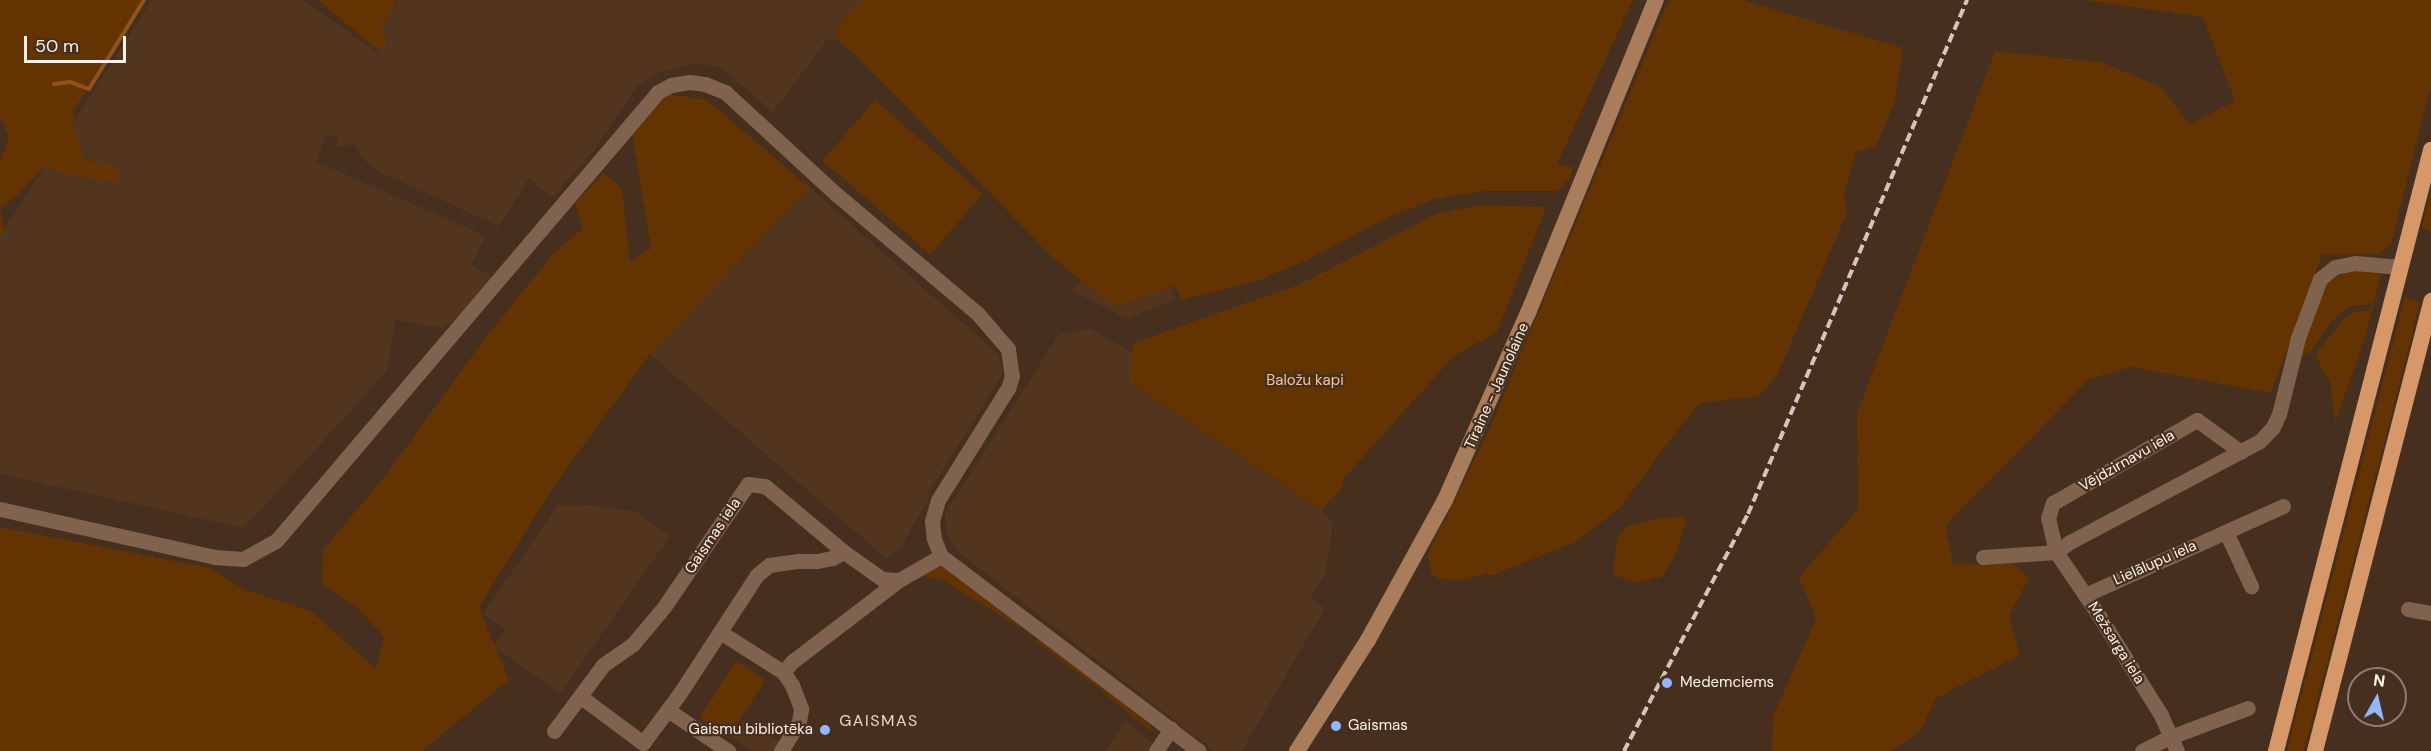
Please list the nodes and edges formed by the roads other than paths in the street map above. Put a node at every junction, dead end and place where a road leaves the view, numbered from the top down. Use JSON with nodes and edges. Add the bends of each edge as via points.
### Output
{"nodes":[{"id":1,"x":1656,"y":0,"type":"edge"},
{"id":2,"x":2431,"y":150,"type":"edge"},
{"id":3,"x":2400,"y":267,"type":"junction"},
{"id":4,"x":2431,"y":302,"type":"edge"},
{"id":5,"x":2241,"y":452,"type":"junction"},
{"id":6,"x":2283,"y":507,"type":"dead end"},
{"id":7,"x":0,"y":509,"type":"edge"},
{"id":8,"x":2226,"y":532,"type":"junction"},
{"id":9,"x":844,"y":552,"type":"junction"},
{"id":10,"x":2056,"y":552,"type":"junction"},
{"id":11,"x":941,"y":556,"type":"junction"},
{"id":12,"x":1983,"y":557,"type":"dead end"},
{"id":13,"x":899,"y":580,"type":"junction"},
{"id":14,"x":2250,"y":586,"type":"dead end"},
{"id":15,"x":2085,"y":595,"type":"junction"},
{"id":16,"x":2408,"y":609,"type":"dead end"},
{"id":17,"x":2431,"y":613,"type":"edge"},
{"id":18,"x":720,"y":632,"type":"junction"},
{"id":19,"x":783,"y":672,"type":"junction"},
{"id":20,"x":581,"y":697,"type":"junction"},
{"id":21,"x":2247,"y":708,"type":"dead end"},
{"id":22,"x":668,"y":710,"type":"junction"},
{"id":23,"x":1171,"y":729,"type":"junction"},
{"id":24,"x":554,"y":731,"type":"dead end"},
{"id":25,"x":2173,"y":744,"type":"edge"},
{"id":26,"x":643,"y":747,"type":"edge"},
{"id":27,"x":728,"y":751,"type":"edge"},
{"id":28,"x":781,"y":751,"type":"edge"},
{"id":29,"x":1156,"y":751,"type":"edge"},
{"id":30,"x":1199,"y":751,"type":"edge"},
{"id":31,"x":1297,"y":751,"type":"edge"},
{"id":32,"x":2142,"y":751,"type":"edge"},
{"id":33,"x":2276,"y":751,"type":"edge"},
{"id":34,"x":2315,"y":751,"type":"edge"}],
"edges":[{"from":1,"to":31,"type":"main road","name":"Tīraine - Jaunolaine","via":[[1528,313],[1445,500],[1362,650]]},
{"from":2,"to":3,"type":"highway"},
{"from":3,"to":5,"type":"street","via":[[2355,263],[2335,267],[2320,279],[2298,338],[2293,367],[2273,427],[2260,441]]},
{"from":3,"to":33,"type":"highway"},
{"from":4,"to":34,"type":"highway"},
{"from":5,"to":10,"type":"street"},
{"from":5,"to":10,"type":"street","name":"Vējdzirnavu iela","via":[[2197,420],[2053,503],[2048,518]]},
{"from":6,"to":8,"type":"street","name":"Lielālupu iela"},
{"from":7,"to":11,"type":"street","via":[[214,557],[243,560],[276,541],[658,92],[671,85],[698,83],[725,92],[836,194],[978,314],[1000,338],[1011,358],[1012,376],[1003,399],[938,500],[932,520]]},
{"from":8,"to":14,"type":"street"},
{"from":8,"to":15,"type":"street","name":"Lielālupu iela"},
{"from":9,"to":13,"type":"street","name":"Gaismas iela","via":[[882,579]]},
{"from":9,"to":18,"type":"street","via":[[817,561],[769,565],[757,575]]},
{"from":9,"to":20,"type":"street","name":"Gaismas iela","via":[[765,486],[748,484],[664,608],[633,644],[603,665]]},
{"from":10,"to":12,"type":"street"},
{"from":10,"to":15,"type":"street","name":"Mežsarga iela"},
{"from":11,"to":13,"type":"street"},
{"from":11,"to":23,"type":"street"},
{"from":13,"to":19,"type":"street"},
{"from":15,"to":25,"type":"street","name":"Mežsarga iela","via":[[2160,715]]},
{"from":16,"to":17,"type":"street"},
{"from":18,"to":19,"type":"street"},
{"from":18,"to":22,"type":"street"},
{"from":19,"to":28,"type":"street","via":[[801,709],[799,722]]},
{"from":20,"to":24,"type":"street"},
{"from":20,"to":26,"type":"street"},
{"from":21,"to":25,"type":"street"},
{"from":22,"to":26,"type":"street"},
{"from":22,"to":27,"type":"street"},
{"from":23,"to":29,"type":"street"},
{"from":23,"to":30,"type":"street"},
{"from":25,"to":32,"type":"street"}]}
